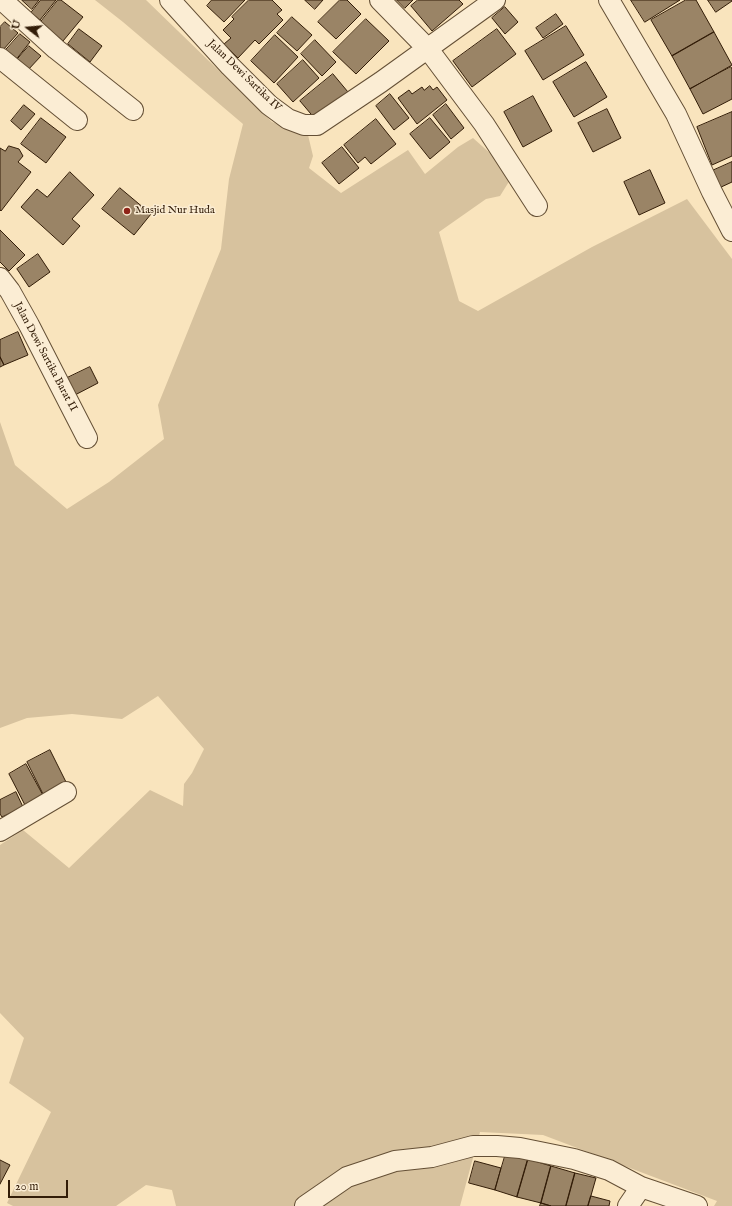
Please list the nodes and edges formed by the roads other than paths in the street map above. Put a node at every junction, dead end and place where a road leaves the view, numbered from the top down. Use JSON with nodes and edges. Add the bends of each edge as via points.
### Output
{"nodes":[{"id":1,"x":2,"y":0,"type":"edge"},
{"id":2,"x":170,"y":0,"type":"edge"},
{"id":3,"x":380,"y":0,"type":"edge"},
{"id":4,"x":495,"y":0,"type":"edge"},
{"id":5,"x":609,"y":0,"type":"edge"},
{"id":6,"x":428,"y":48,"type":"junction"},
{"id":7,"x":0,"y":58,"type":"edge"},
{"id":8,"x":132,"y":110,"type":"dead end"},
{"id":9,"x":77,"y":120,"type":"dead end"},
{"id":10,"x":537,"y":206,"type":"dead end"},
{"id":11,"x":732,"y":231,"type":"edge"},
{"id":12,"x":0,"y":278,"type":"edge"},
{"id":13,"x":87,"y":438,"type":"dead end"},
{"id":14,"x":66,"y":792,"type":"dead end"},
{"id":15,"x":0,"y":831,"type":"edge"},
{"id":16,"x":641,"y":1187,"type":"junction"},
{"id":17,"x":304,"y":1206,"type":"edge"},
{"id":18,"x":628,"y":1206,"type":"edge"},
{"id":19,"x":697,"y":1206,"type":"edge"}],
"edges":[{"from":1,"to":8,"type":"street","via":[[56,50]]},
{"from":2,"to":6,"type":"street","name":"Jalan Dewi Sartika IV","via":[[230,66],[269,104],[288,119],[304,126],[317,126]]},
{"from":3,"to":6,"type":"street"},
{"from":4,"to":6,"type":"street","name":"Jalan Dewi Sartika IV"},
{"from":5,"to":11,"type":"street","via":[[676,114]]},
{"from":6,"to":10,"type":"street","via":[[484,124]]},
{"from":7,"to":9,"type":"street"},
{"from":12,"to":13,"type":"street","name":"Jalan Dewi Sartika Barat II","via":[[29,324]]},
{"from":14,"to":15,"type":"street"},
{"from":16,"to":17,"type":"street","via":[[609,1170],[574,1159],[520,1148],[473,1146],[432,1157],[396,1161],[346,1177]]},
{"from":16,"to":18,"type":"street"},
{"from":16,"to":19,"type":"street"}]}
